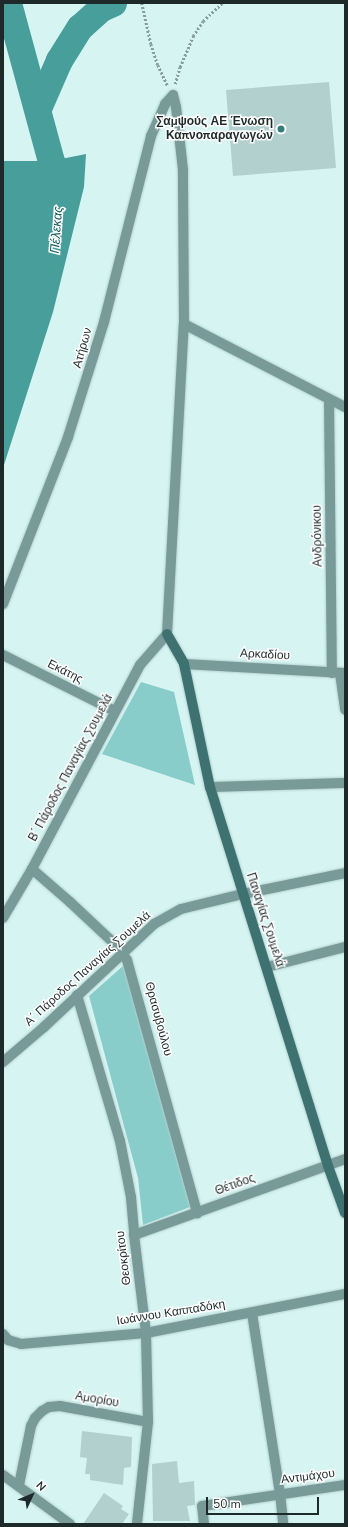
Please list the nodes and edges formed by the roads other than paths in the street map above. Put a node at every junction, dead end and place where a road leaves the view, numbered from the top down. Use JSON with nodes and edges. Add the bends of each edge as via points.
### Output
{"nodes":[{"id":1,"x":184,"y":324,"type":"junction"},
{"id":2,"x":329,"y":399,"type":"junction"},
{"id":3,"x":345,"y":407,"type":"edge"},
{"id":4,"x":3,"y":604,"type":"edge"},
{"id":5,"x":167,"y":634,"type":"junction"},
{"id":6,"x":3,"y":655,"type":"edge"},
{"id":7,"x":184,"y":664,"type":"junction"},
{"id":8,"x":339,"y":673,"type":"edge"},
{"id":9,"x":345,"y":710,"type":"edge"},
{"id":10,"x":115,"y":711,"type":"junction"},
{"id":11,"x":345,"y":783,"type":"edge"},
{"id":12,"x":210,"y":787,"type":"junction"},
{"id":13,"x":32,"y":869,"type":"junction"},
{"id":14,"x":345,"y":873,"type":"edge"},
{"id":15,"x":242,"y":894,"type":"junction"},
{"id":16,"x":3,"y":918,"type":"edge"},
{"id":17,"x":345,"y":948,"type":"edge"},
{"id":18,"x":123,"y":954,"type":"junction"},
{"id":19,"x":267,"y":966,"type":"junction"},
{"id":20,"x":77,"y":996,"type":"junction"},
{"id":21,"x":3,"y":1062,"type":"edge"},
{"id":22,"x":345,"y":1159,"type":"edge"},
{"id":23,"x":328,"y":1166,"type":"junction"},
{"id":24,"x":197,"y":1213,"type":"junction"},
{"id":25,"x":345,"y":1213,"type":"edge"},
{"id":26,"x":134,"y":1235,"type":"junction"},
{"id":27,"x":345,"y":1294,"type":"edge"},
{"id":28,"x":252,"y":1313,"type":"junction"},
{"id":29,"x":146,"y":1333,"type":"junction"},
{"id":30,"x":3,"y":1334,"type":"edge"},
{"id":31,"x":148,"y":1422,"type":"junction"},
{"id":32,"x":3,"y":1475,"type":"edge"},
{"id":33,"x":19,"y":1485,"type":"junction"},
{"id":34,"x":345,"y":1485,"type":"edge"},
{"id":35,"x":280,"y":1494,"type":"junction"},
{"id":36,"x":70,"y":1524,"type":"edge"},
{"id":37,"x":137,"y":1524,"type":"edge"},
{"id":38,"x":204,"y":1524,"type":"edge"},
{"id":39,"x":283,"y":1524,"type":"edge"}],
"edges":[{"from":1,"to":2,"type":"street"},
{"from":1,"to":4,"type":"street","name":"Ατήρων","via":[[183,170],[173,95],[165,104],[151,136],[104,322],[75,415]]},
{"from":1,"to":5,"type":"street"},
{"from":2,"to":3,"type":"street"},
{"from":2,"to":8,"type":"street","name":"Ανδρόνικου"},
{"from":5,"to":7,"type":"street","name":"Παναγίας Σουμελά"},
{"from":5,"to":10,"type":"street","name":"Β΄ Πάροδος Παναγίας Σουμελά","via":[[140,665]]},
{"from":6,"to":10,"type":"street","name":"Εκάτης"},
{"from":7,"to":8,"type":"street","name":"Αρκαδίου"},
{"from":7,"to":12,"type":"street","name":"Παναγίας Σουμελά"},
{"from":8,"to":9,"type":"street","name":"Ανδρόνικου"},
{"from":10,"to":13,"type":"street","name":"Β΄ Πάροδος Παναγίας Σουμελά"},
{"from":11,"to":12,"type":"street"},
{"from":12,"to":15,"type":"street","name":"Παναγίας Σουμελά"},
{"from":13,"to":16,"type":"street","name":"Β΄ Πάροδος Παναγίας Σουμελά"},
{"from":13,"to":18,"type":"street","name":"Θρασυβούλου"},
{"from":14,"to":15,"type":"street","name":"Α΄ Πάροδος Παναγίας Σουμελά"},
{"from":15,"to":18,"type":"street","name":"Α΄ Πάροδος Παναγίας Σουμελά","via":[[181,909],[154,924]]},
{"from":15,"to":19,"type":"street","name":"Παναγίας Σουμελά"},
{"from":17,"to":19,"type":"street"},
{"from":18,"to":20,"type":"street","name":"Α΄ Πάροδος Παναγίας Σουμελά"},
{"from":18,"to":24,"type":"street","name":"Θρασυβούλου","via":[[132,971]]},
{"from":19,"to":23,"type":"street","name":"Παναγίας Σουμελά"},
{"from":20,"to":21,"type":"street","name":"Α΄ Πάροδος Παναγίας Σουμελά"},
{"from":20,"to":26,"type":"street","name":"Θεοκρίτου","via":[[120,1141],[131,1197]]},
{"from":22,"to":23,"type":"street","name":"Θέτιδος"},
{"from":23,"to":24,"type":"street","name":"Θέτιδος"},
{"from":23,"to":25,"type":"street","name":"Παναγίας Σουμελά"},
{"from":24,"to":26,"type":"street","name":"Θέτιδος"},
{"from":26,"to":29,"type":"street","name":"Θεοκρίτου"},
{"from":27,"to":28,"type":"street","name":"Ιωάννου Καππαδόκη"},
{"from":28,"to":29,"type":"street","name":"Ιωάννου Καππαδόκη"},
{"from":28,"to":35,"type":"street"},
{"from":29,"to":30,"type":"street","name":"Ιωάννου Καππαδόκη","via":[[22,1344],[8,1340]]},
{"from":29,"to":31,"type":"street","name":"Θεοκρίτου"},
{"from":31,"to":33,"type":"street","name":"Αμορίου","via":[[60,1406],[42,1410],[31,1426]]},
{"from":31,"to":37,"type":"street","name":"Θεοκρίτου"},
{"from":32,"to":33,"type":"street"},
{"from":33,"to":36,"type":"street"},
{"from":34,"to":35,"type":"street","name":"Αντιμάχου"},
{"from":35,"to":38,"type":"street","name":"Αντιμάχου","via":[[202,1506]]},
{"from":35,"to":39,"type":"street"}]}
